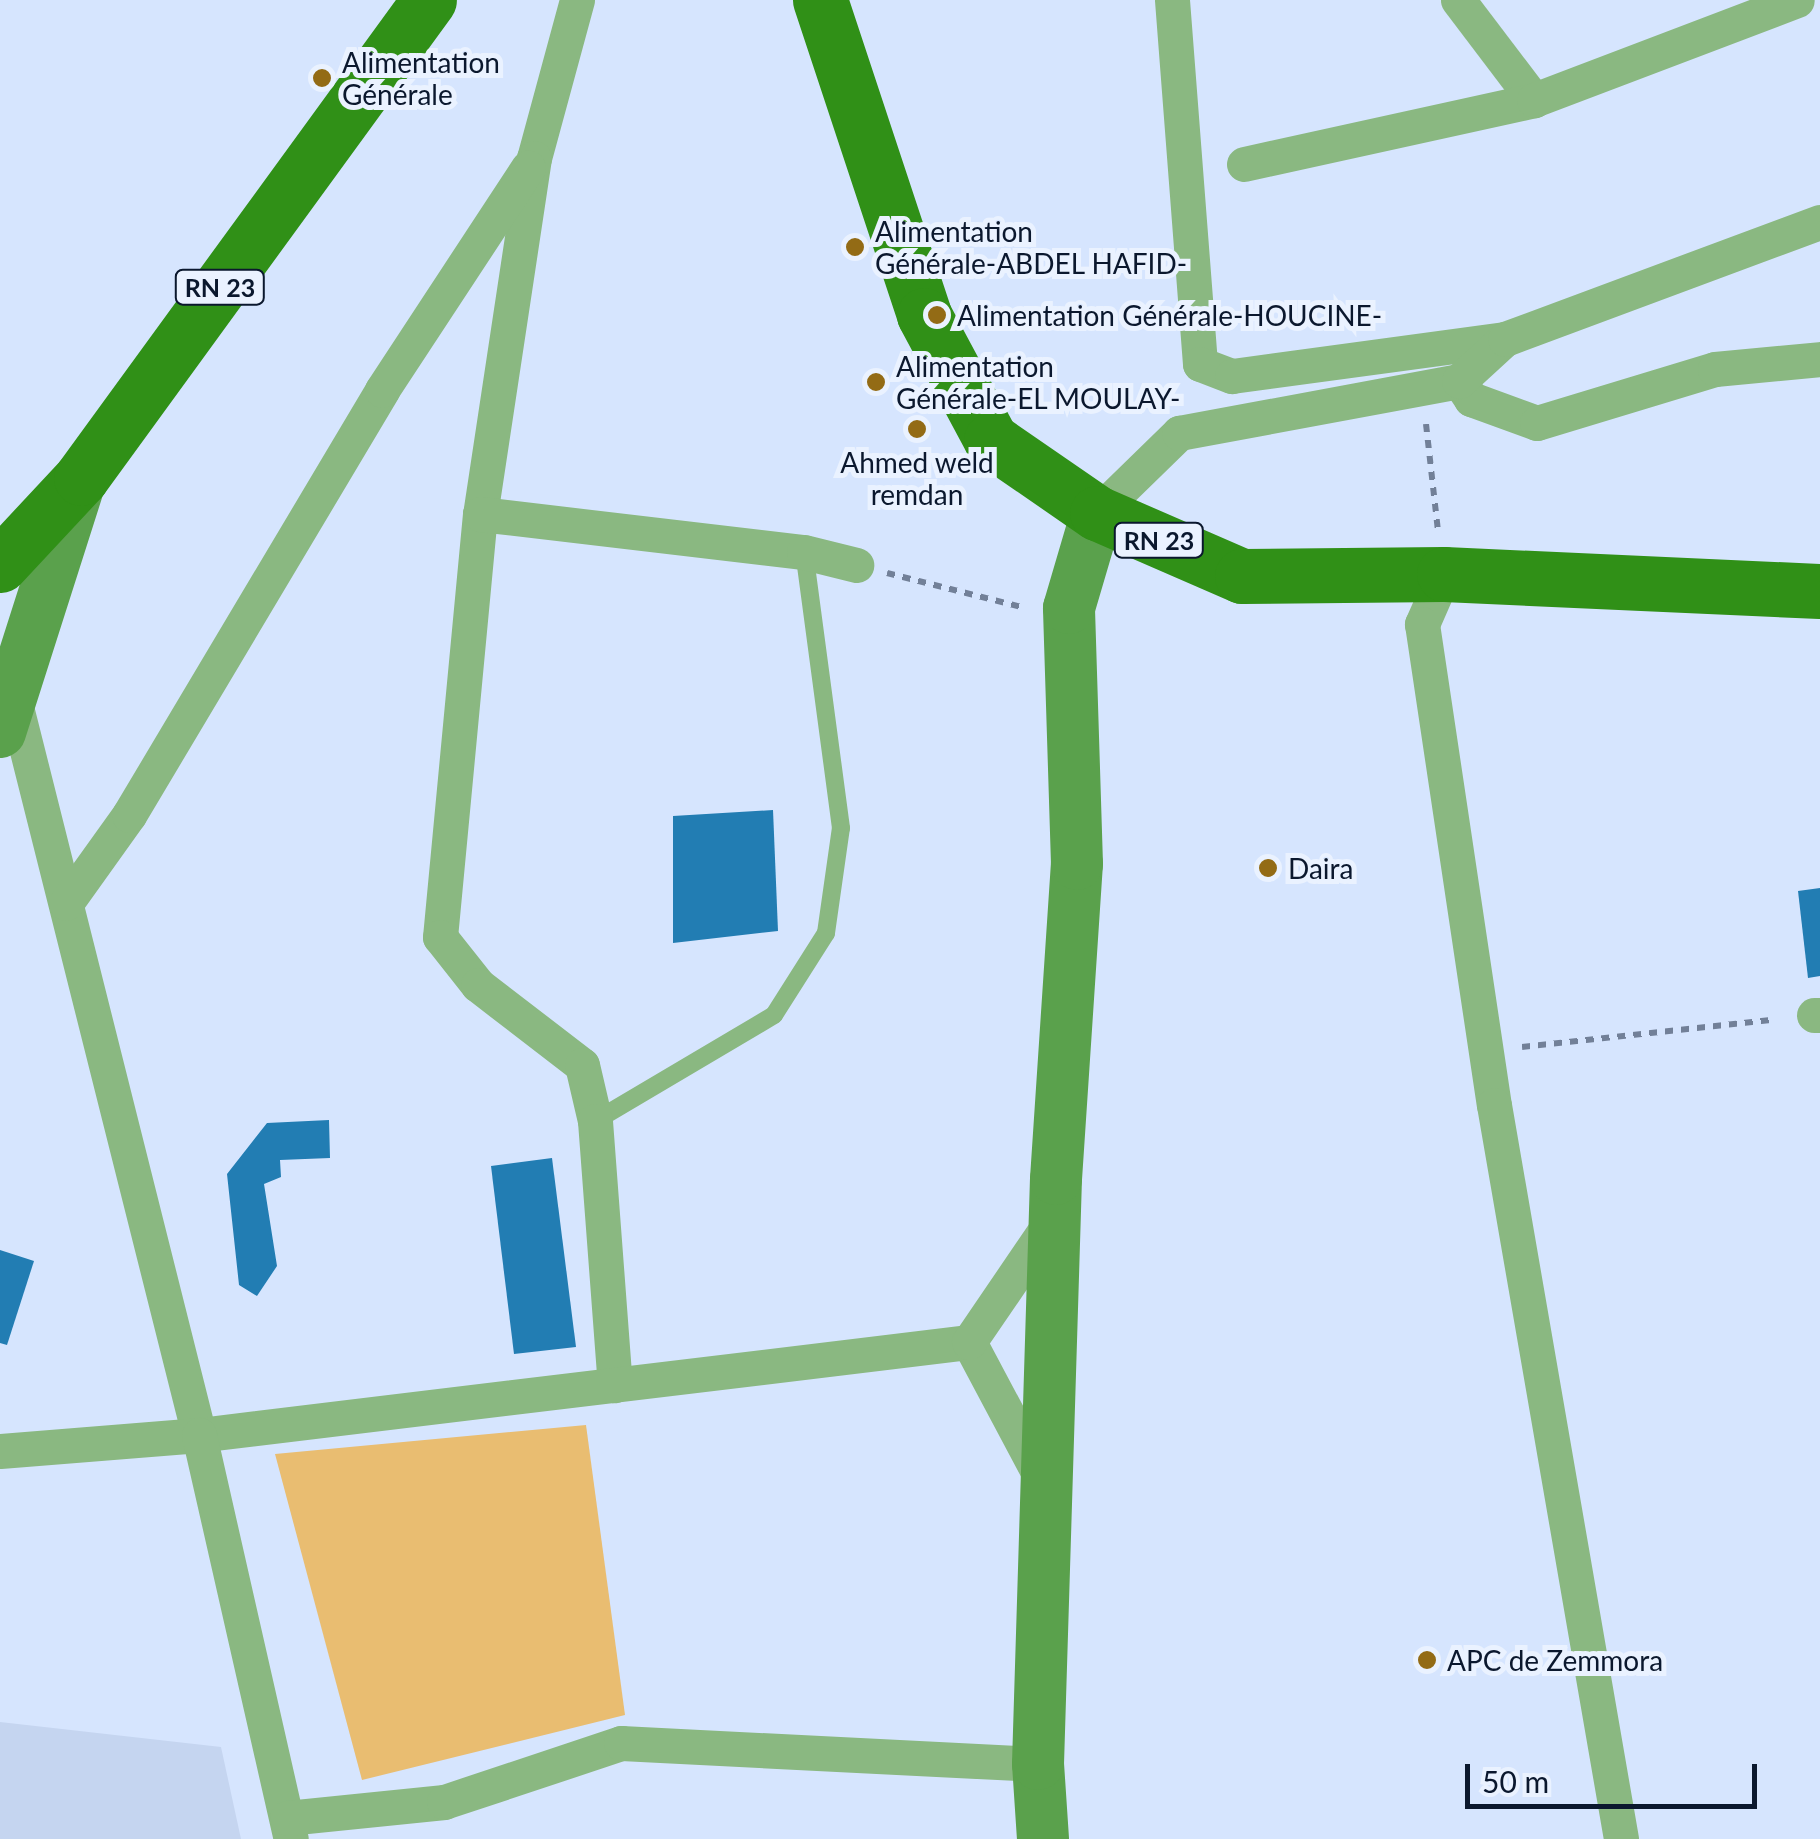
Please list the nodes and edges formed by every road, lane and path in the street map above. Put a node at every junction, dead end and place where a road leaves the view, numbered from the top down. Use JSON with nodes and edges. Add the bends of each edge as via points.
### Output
{"nodes":[{"id":1,"x":429,"y":0,"type":"edge"},
{"id":2,"x":577,"y":0,"type":"edge"},
{"id":3,"x":820,"y":0,"type":"edge"},
{"id":4,"x":1172,"y":0,"type":"edge"},
{"id":5,"x":1458,"y":0,"type":"edge"},
{"id":6,"x":1797,"y":0,"type":"edge"},
{"id":7,"x":1534,"y":100,"type":"junction"},
{"id":8,"x":534,"y":158,"type":"junction"},
{"id":9,"x":1244,"y":164,"type":"dead end"},
{"id":10,"x":1820,"y":222,"type":"edge"},
{"id":11,"x":1505,"y":339,"type":"junction"},
{"id":12,"x":1820,"y":359,"type":"edge"},
{"id":13,"x":1459,"y":381,"type":"junction"},
{"id":14,"x":1425,"y":418,"type":"dead end"},
{"id":15,"x":81,"y":478,"type":"junction"},
{"id":16,"x":1097,"y":513,"type":"junction"},
{"id":17,"x":480,"y":514,"type":"junction"},
{"id":18,"x":804,"y":552,"type":"junction"},
{"id":19,"x":0,"y":565,"type":"edge"},
{"id":20,"x":856,"y":566,"type":"joint"},
{"id":21,"x":1444,"y":574,"type":"junction"},
{"id":22,"x":1820,"y":591,"type":"edge"},
{"id":23,"x":1070,"y":620,"type":"junction"},
{"id":24,"x":6,"y":712,"type":"edge"},
{"id":25,"x":66,"y":903,"type":"junction"},
{"id":26,"x":1771,"y":1020,"type":"dead end"},
{"id":27,"x":1486,"y":1051,"type":"junction"},
{"id":28,"x":595,"y":1122,"type":"junction"},
{"id":29,"x":1056,"y":1215,"type":"junction"},
{"id":30,"x":970,"y":1342,"type":"junction"},
{"id":31,"x":615,"y":1385,"type":"junction"},
{"id":32,"x":199,"y":1435,"type":"junction"},
{"id":33,"x":0,"y":1451,"type":"edge"},
{"id":34,"x":1047,"y":1488,"type":"junction"},
{"id":35,"x":1038,"y":1764,"type":"junction"},
{"id":36,"x":289,"y":1828,"type":"edge"},
{"id":37,"x":1044,"y":1839,"type":"edge"},
{"id":38,"x":1622,"y":1839,"type":"edge"}],
"edges":[{"from":1,"to":15,"type":"main road","number":"RN 23"},
{"from":2,"to":8,"type":"street"},
{"from":3,"to":16,"type":"main road","number":"RN 23","via":[[924,315],[990,440]]},
{"from":4,"to":11,"type":"street","via":[[1200,364],[1232,376]]},
{"from":5,"to":7,"type":"street"},
{"from":6,"to":7,"type":"street"},
{"from":7,"to":9,"type":"street"},
{"from":8,"to":17,"type":"street"},
{"from":8,"to":25,"type":"street","via":[[382,390],[130,815]]},
{"from":10,"to":11,"type":"street"},
{"from":11,"to":13,"type":"street"},
{"from":12,"to":13,"type":"street","via":[[1715,370],[1536,423],[1471,399]]},
{"from":13,"to":16,"type":"street","via":[[1178,434]]},
{"from":14,"to":21,"type":"path"},
{"from":15,"to":19,"type":"main road","number":"RN 23"},
{"from":15,"to":24,"type":"main road"},
{"from":16,"to":21,"type":"main road","number":"RN 23","via":[[1242,576]]},
{"from":16,"to":23,"type":"main road"},
{"from":17,"to":18,"type":"street"},
{"from":17,"to":28,"type":"street","via":[[440,937],[478,985],[582,1065]]},
{"from":18,"to":20,"type":"street"},
{"from":18,"to":28,"type":"lane","via":[[841,828],[826,933],[774,1015]]},
{"from":20,"to":23,"type":"path"},
{"from":21,"to":22,"type":"main road","number":"RN 23"},
{"from":21,"to":27,"type":"street","via":[[1422,624]]},
{"from":23,"to":29,"type":"main road","via":[[1077,864]]},
{"from":24,"to":25,"type":"street"},
{"from":25,"to":32,"type":"street"},
{"from":26,"to":27,"type":"path"},
{"from":27,"to":38,"type":"street"},
{"from":28,"to":31,"type":"street"},
{"from":29,"to":30,"type":"street"},
{"from":29,"to":34,"type":"main road"},
{"from":30,"to":31,"type":"street"},
{"from":30,"to":34,"type":"street"},
{"from":31,"to":32,"type":"street"},
{"from":32,"to":33,"type":"street"},
{"from":32,"to":36,"type":"street"},
{"from":34,"to":35,"type":"main road"},
{"from":35,"to":36,"type":"street","via":[[622,1743],[444,1802]]},
{"from":35,"to":37,"type":"main road"}]}
